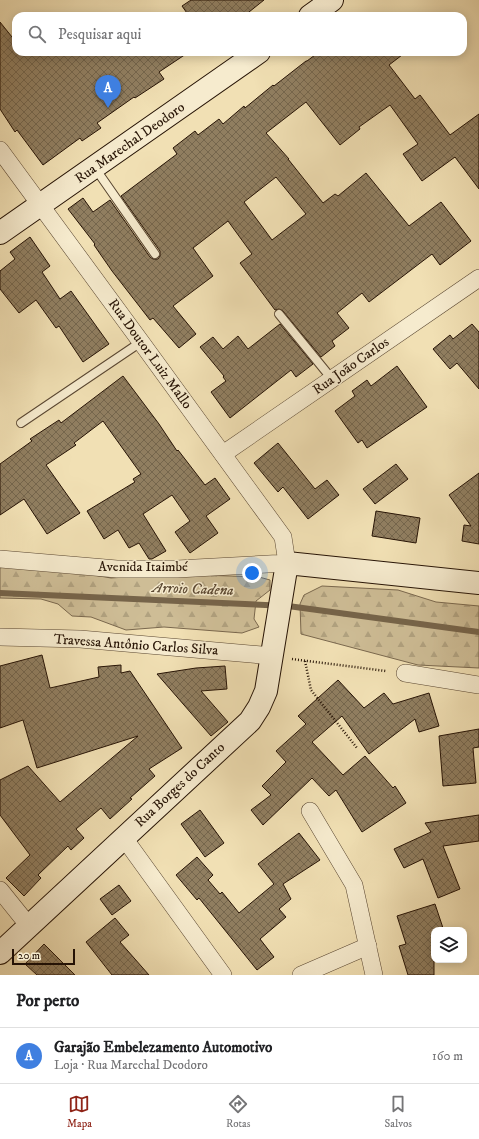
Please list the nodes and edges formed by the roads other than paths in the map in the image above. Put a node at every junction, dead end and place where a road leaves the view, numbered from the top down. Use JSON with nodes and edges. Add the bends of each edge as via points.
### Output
{"nodes":[{"id":1,"x":332,"y":0,"type":"edge"},
{"id":2,"x":316,"y":12,"type":"edge"},
{"id":3,"x":253,"y":56,"type":"edge"},
{"id":4,"x":0,"y":150,"type":"edge"},
{"id":5,"x":95,"y":167,"type":"junction"},
{"id":6,"x":41,"y":206,"type":"junction"},
{"id":7,"x":0,"y":233,"type":"edge"},
{"id":8,"x":155,"y":254,"type":"dead end"},
{"id":9,"x":479,"y":278,"type":"edge"},
{"id":10,"x":279,"y":314,"type":"dead end"},
{"id":11,"x":141,"y":342,"type":"junction"},
{"id":12,"x":332,"y":379,"type":"junction"},
{"id":13,"x":21,"y":423,"type":"dead end"},
{"id":14,"x":223,"y":454,"type":"junction"},
{"id":15,"x":0,"y":559,"type":"edge"},
{"id":16,"x":286,"y":569,"type":"junction"},
{"id":17,"x":479,"y":583,"type":"edge"},
{"id":18,"x":0,"y":637,"type":"edge"},
{"id":19,"x":272,"y":656,"type":"junction"},
{"id":20,"x":405,"y":673,"type":"road end"},
{"id":21,"x":479,"y":685,"type":"edge"},
{"id":22,"x":310,"y":811,"type":"dead end"},
{"id":23,"x":124,"y":838,"type":"junction"},
{"id":24,"x":0,"y":890,"type":"edge"},
{"id":25,"x":28,"y":926,"type":"junction"},
{"id":26,"x":368,"y":946,"type":"junction"},
{"id":27,"x":0,"y":953,"type":"edge"},
{"id":28,"x":223,"y":975,"type":"edge"},
{"id":29,"x":301,"y":975,"type":"edge"},
{"id":30,"x":374,"y":975,"type":"edge"}],
"edges":[{"from":1,"to":2,"type":"street"},
{"from":3,"to":5,"type":"street","name":"Rua Marechal Deodoro"},
{"from":4,"to":6,"type":"street","name":"Rua Doutor Luiz Mallo"},
{"from":5,"to":6,"type":"street","name":"Rua Marechal Deodoro"},
{"from":5,"to":8,"type":"lane"},
{"from":6,"to":7,"type":"street","name":"Rua Marechal Deodoro"},
{"from":6,"to":11,"type":"street","name":"Rua Doutor Luiz Mallo"},
{"from":9,"to":12,"type":"street","name":"Rua João Carlos"},
{"from":10,"to":12,"type":"lane"},
{"from":11,"to":13,"type":"lane"},
{"from":11,"to":14,"type":"street","name":"Rua Doutor Luiz Mallo"},
{"from":12,"to":14,"type":"street","name":"Rua João Carlos"},
{"from":14,"to":16,"type":"street","name":"Rua Doutor Luiz Mallo","via":[[283,537]]},
{"from":15,"to":16,"type":"street","name":"Avenida Itaimbé","via":[[117,569]]},
{"from":16,"to":17,"type":"street"},
{"from":16,"to":19,"type":"street","name":"Rua Borges do Canto"},
{"from":18,"to":19,"type":"street","name":"Travessa Antônio Carlos Silva","via":[[80,639]]},
{"from":19,"to":23,"type":"street","name":"Rua Borges do Canto","via":[[266,691],[250,721]]},
{"from":20,"to":21,"type":"street"},
{"from":22,"to":26,"type":"street","via":[[354,885]]},
{"from":23,"to":25,"type":"street","name":"Rua Borges do Canto"},
{"from":23,"to":28,"type":"street"},
{"from":24,"to":25,"type":"street"},
{"from":25,"to":27,"type":"street","name":"Rua Borges do Canto"},
{"from":26,"to":29,"type":"street"},
{"from":26,"to":30,"type":"street"}]}
